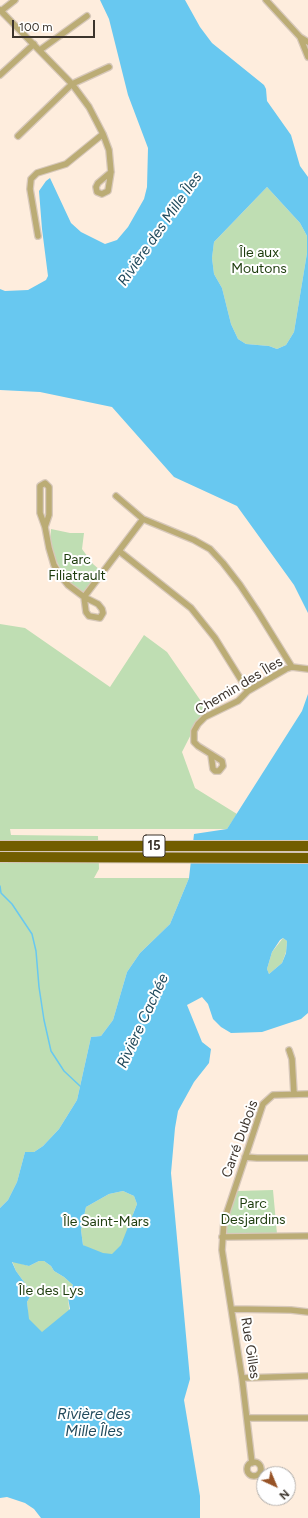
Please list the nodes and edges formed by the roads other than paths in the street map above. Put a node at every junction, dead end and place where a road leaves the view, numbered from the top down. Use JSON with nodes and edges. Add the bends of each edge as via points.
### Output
{"nodes":[{"id":1,"x":15,"y":0,"type":"edge"},
{"id":2,"x":266,"y":0,"type":"edge"},
{"id":3,"x":0,"y":11,"type":"edge"},
{"id":4,"x":87,"y":16,"type":"dead end"},
{"id":5,"x":300,"y":37,"type":"junction"},
{"id":6,"x":308,"y":42,"type":"edge"},
{"id":7,"x":34,"y":44,"type":"junction"},
{"id":8,"x":40,"y":50,"type":"junction"},
{"id":9,"x":308,"y":56,"type":"edge"},
{"id":10,"x":110,"y":67,"type":"dead end"},
{"id":11,"x":0,"y":75,"type":"edge"},
{"id":12,"x":72,"y":84,"type":"junction"},
{"id":13,"x":103,"y":134,"type":"junction"},
{"id":14,"x":18,"y":136,"type":"dead end"},
{"id":15,"x":112,"y":172,"type":"dead end"},
{"id":16,"x":38,"y":236,"type":"dead end"},
{"id":17,"x":116,"y":496,"type":"dead end"},
{"id":18,"x":143,"y":519,"type":"junction"},
{"id":19,"x":45,"y":527,"type":"junction"},
{"id":20,"x":119,"y":551,"type":"junction"},
{"id":21,"x":292,"y":667,"type":"junction"},
{"id":22,"x":308,"y":669,"type":"edge"},
{"id":23,"x":248,"y":691,"type":"junction"},
{"id":24,"x":211,"y":755,"type":"dead end"},
{"id":25,"x":0,"y":846,"type":"edge"},
{"id":26,"x":308,"y":846,"type":"edge"},
{"id":27,"x":0,"y":857,"type":"edge"},
{"id":28,"x":308,"y":858,"type":"edge"},
{"id":29,"x":289,"y":1050,"type":"dead end"},
{"id":30,"x":294,"y":1094,"type":"junction"},
{"id":31,"x":308,"y":1094,"type":"edge"},
{"id":32,"x":245,"y":1157,"type":"junction"},
{"id":33,"x":308,"y":1158,"type":"edge"},
{"id":34,"x":308,"y":1236,"type":"edge"},
{"id":35,"x":222,"y":1237,"type":"junction"},
{"id":36,"x":232,"y":1309,"type":"junction"},
{"id":37,"x":308,"y":1312,"type":"edge"},
{"id":38,"x":308,"y":1376,"type":"edge"},
{"id":39,"x":242,"y":1378,"type":"junction"},
{"id":40,"x":248,"y":1418,"type":"junction"},
{"id":41,"x":308,"y":1418,"type":"edge"},
{"id":42,"x":252,"y":1463,"type":"dead end"}],
"edges":[{"from":1,"to":3,"type":"street"},
{"from":2,"to":5,"type":"street"},
{"from":3,"to":7,"type":"street"},
{"from":4,"to":8,"type":"street"},
{"from":5,"to":6,"type":"street"},
{"from":5,"to":9,"type":"street"},
{"from":7,"to":8,"type":"street"},
{"from":7,"to":11,"type":"street"},
{"from":8,"to":12,"type":"street"},
{"from":10,"to":12,"type":"street"},
{"from":12,"to":13,"type":"street","via":[[89,107]]},
{"from":12,"to":14,"type":"street"},
{"from":13,"to":15,"type":"street","via":[[109,150]]},
{"from":13,"to":16,"type":"street","via":[[66,164],[38,173],[31,179],[30,189]]},
{"from":17,"to":18,"type":"street"},
{"from":18,"to":20,"type":"street"},
{"from":18,"to":21,"type":"street","via":[[210,549],[240,585]]},
{"from":19,"to":19,"type":"street","via":[[40,513],[40,486],[45,483],[49,487],[49,515]]},
{"from":19,"to":20,"type":"street","via":[[54,565],[68,585],[84,597]]},
{"from":20,"to":23,"type":"street","via":[[190,608],[215,638]]},
{"from":21,"to":22,"type":"street","name":"Chemin des Îles"},
{"from":21,"to":23,"type":"street","name":"Chemin des Îles"},
{"from":23,"to":24,"type":"street","name":"Chemin des Îles","via":[[238,701],[205,717],[198,724],[194,731],[194,742]]},
{"from":25,"to":26,"type":"highway","number":"15"},
{"from":27,"to":28,"type":"highway","number":"15"},
{"from":29,"to":30,"type":"street"},
{"from":30,"to":31,"type":"street","name":"Carré Dubois"},
{"from":30,"to":32,"type":"street","name":"Carré Dubois","via":[[273,1095],[264,1102]]},
{"from":32,"to":33,"type":"street"},
{"from":32,"to":35,"type":"street","name":"Carré Dubois","via":[[225,1217]]},
{"from":34,"to":35,"type":"street"},
{"from":35,"to":36,"type":"street","name":"Rue Gilles"},
{"from":36,"to":37,"type":"street"},
{"from":36,"to":39,"type":"street","name":"Rue Gilles"},
{"from":38,"to":39,"type":"street"},
{"from":39,"to":40,"type":"street","name":"Rue Gilles"},
{"from":40,"to":41,"type":"street"},
{"from":40,"to":42,"type":"street","name":"Rue Gilles"}]}
